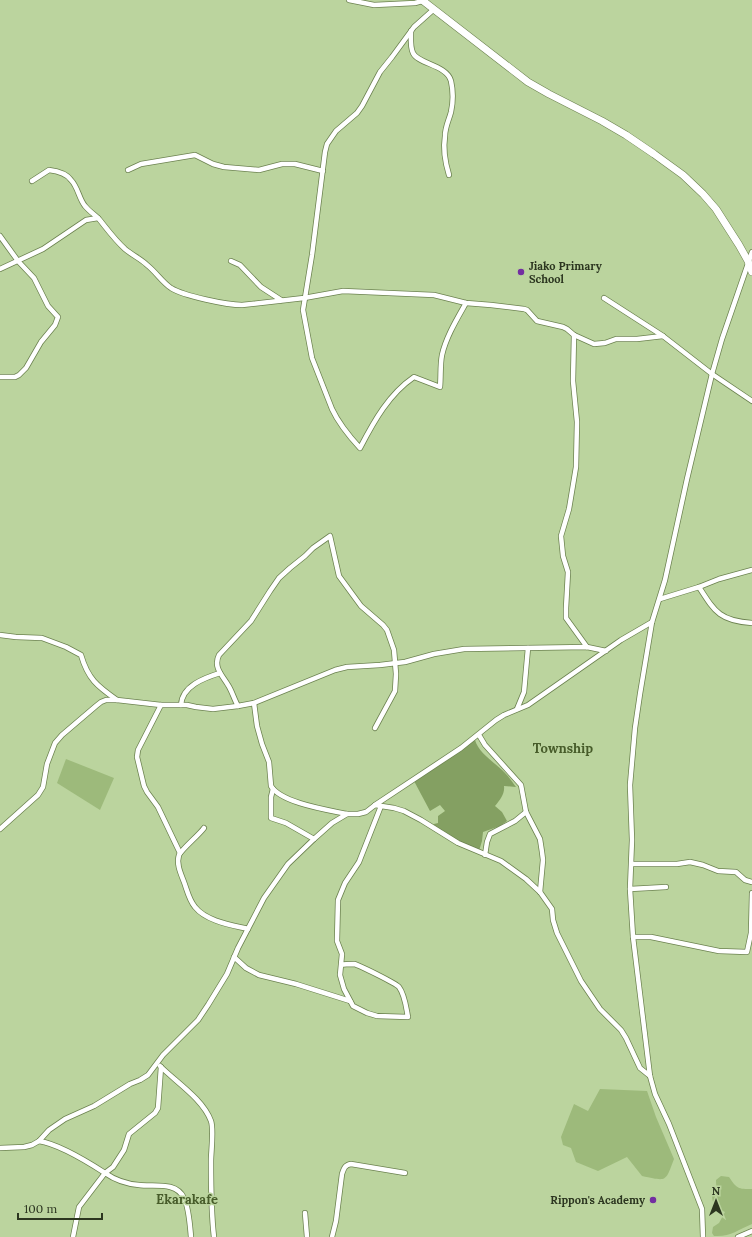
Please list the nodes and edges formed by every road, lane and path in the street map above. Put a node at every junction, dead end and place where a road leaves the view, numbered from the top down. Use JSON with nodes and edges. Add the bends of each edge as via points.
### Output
{"nodes":[{"id":1,"x":349,"y":0,"type":"edge"},
{"id":2,"x":422,"y":0,"type":"edge"},
{"id":3,"x":433,"y":10,"type":"junction"},
{"id":4,"x":411,"y":31,"type":"junction"},
{"id":5,"x":128,"y":170,"type":"dead end"},
{"id":6,"x":323,"y":171,"type":"junction"},
{"id":7,"x":449,"y":175,"type":"dead end"},
{"id":8,"x":32,"y":182,"type":"dead end"},
{"id":9,"x":98,"y":218,"type":"junction"},
{"id":10,"x":0,"y":236,"type":"edge"},
{"id":11,"x":752,"y":252,"type":"edge"},
{"id":12,"x":18,"y":261,"type":"junction"},
{"id":13,"x":232,"y":261,"type":"dead end"},
{"id":14,"x":748,"y":261,"type":"junction"},
{"id":15,"x":0,"y":269,"type":"edge"},
{"id":16,"x":752,"y":272,"type":"edge"},
{"id":17,"x":304,"y":298,"type":"junction"},
{"id":18,"x":604,"y":298,"type":"dead end"},
{"id":19,"x":282,"y":301,"type":"junction"},
{"id":20,"x":466,"y":303,"type":"junction"},
{"id":21,"x":574,"y":335,"type":"junction"},
{"id":22,"x":662,"y":336,"type":"junction"},
{"id":23,"x":712,"y":374,"type":"junction"},
{"id":24,"x":0,"y":377,"type":"edge"},
{"id":25,"x":752,"y":401,"type":"edge"},
{"id":26,"x":752,"y":570,"type":"edge"},
{"id":27,"x":699,"y":587,"type":"junction"},
{"id":28,"x":660,"y":599,"type":"junction"},
{"id":29,"x":652,"y":622,"type":"junction"},
{"id":30,"x":752,"y":623,"type":"edge"},
{"id":31,"x":0,"y":635,"type":"edge"},
{"id":32,"x":587,"y":647,"type":"junction"},
{"id":33,"x":528,"y":648,"type":"junction"},
{"id":34,"x":606,"y":651,"type":"junction"},
{"id":35,"x":396,"y":663,"type":"junction"},
{"id":36,"x":220,"y":673,"type":"junction"},
{"id":37,"x":117,"y":700,"type":"junction"},
{"id":38,"x":254,"y":703,"type":"junction"},
{"id":39,"x":161,"y":705,"type":"junction"},
{"id":40,"x":181,"y":705,"type":"junction"},
{"id":41,"x":238,"y":706,"type":"junction"},
{"id":42,"x":517,"y":709,"type":"junction"},
{"id":43,"x":375,"y":728,"type":"dead end"},
{"id":44,"x":479,"y":735,"type":"junction"},
{"id":45,"x":273,"y":790,"type":"junction"},
{"id":46,"x":375,"y":804,"type":"junction"},
{"id":47,"x":381,"y":806,"type":"junction"},
{"id":48,"x":526,"y":812,"type":"junction"},
{"id":49,"x":347,"y":814,"type":"junction"},
{"id":50,"x":204,"y":828,"type":"dead end"},
{"id":51,"x":0,"y":829,"type":"edge"},
{"id":52,"x":314,"y":839,"type":"junction"},
{"id":53,"x":180,"y":853,"type":"junction"},
{"id":54,"x":485,"y":855,"type":"junction"},
{"id":55,"x":632,"y":864,"type":"junction"},
{"id":56,"x":752,"y":882,"type":"edge"},
{"id":57,"x":666,"y":887,"type":"dead end"},
{"id":58,"x":630,"y":889,"type":"junction"},
{"id":59,"x":540,"y":892,"type":"junction"},
{"id":60,"x":752,"y":894,"type":"edge"},
{"id":61,"x":248,"y":929,"type":"junction"},
{"id":62,"x":633,"y":937,"type":"junction"},
{"id":63,"x":234,"y":957,"type":"junction"},
{"id":64,"x":341,"y":965,"type":"junction"},
{"id":65,"x":350,"y":1001,"type":"junction"},
{"id":66,"x":159,"y":1065,"type":"junction"},
{"id":67,"x":650,"y":1076,"type":"junction"},
{"id":68,"x":39,"y":1141,"type":"junction"},
{"id":69,"x":0,"y":1148,"type":"edge"},
{"id":70,"x":105,"y":1173,"type":"junction"},
{"id":71,"x":405,"y":1173,"type":"dead end"},
{"id":72,"x":305,"y":1213,"type":"dead end"},
{"id":73,"x":752,"y":1231,"type":"edge"},
{"id":74,"x":73,"y":1237,"type":"edge"},
{"id":75,"x":191,"y":1237,"type":"edge"},
{"id":76,"x":214,"y":1237,"type":"edge"},
{"id":77,"x":307,"y":1237,"type":"edge"},
{"id":78,"x":332,"y":1237,"type":"edge"},
{"id":79,"x":703,"y":1237,"type":"edge"},
{"id":80,"x":738,"y":1237,"type":"edge"}],
"edges":[{"from":1,"to":2,"type":"street","via":[[374,5],[415,3]]},
{"from":2,"to":3,"type":"street"},
{"from":3,"to":4,"type":"street"},
{"from":3,"to":14,"type":"street","via":[[528,82],[602,121],[683,175],[716,209]]},
{"from":4,"to":6,"type":"street","via":[[380,72],[357,113],[330,138],[326,147]]},
{"from":4,"to":7,"type":"street","via":[[412,50],[415,56],[442,70],[449,75],[451,81],[451,112],[444,136],[444,158]]},
{"from":5,"to":6,"type":"street","via":[[141,164],[195,155],[218,166],[259,170],[282,164],[295,164]]},
{"from":6,"to":17,"type":"street"},
{"from":8,"to":9,"type":"street","via":[[49,170],[67,176],[86,207]]},
{"from":9,"to":12,"type":"street","via":[[86,220],[44,250]]},
{"from":9,"to":19,"type":"street","via":[[125,249],[150,267],[177,292],[236,305]]},
{"from":10,"to":12,"type":"street"},
{"from":11,"to":14,"type":"street"},
{"from":12,"to":15,"type":"street"},
{"from":12,"to":24,"type":"street","via":[[34,278],[48,306],[58,317],[26,368],[15,377]]},
{"from":13,"to":19,"type":"street","via":[[240,265],[261,287]]},
{"from":14,"to":16,"type":"street"},
{"from":14,"to":23,"type":"street"},
{"from":17,"to":19,"type":"street"},
{"from":17,"to":20,"type":"street","via":[[343,291],[381,292],[434,295]]},
{"from":17,"to":20,"type":"street","via":[[303,313],[312,358],[335,416],[360,448],[390,399],[406,382],[414,377],[440,387],[444,348]]},
{"from":18,"to":22,"type":"street"},
{"from":20,"to":21,"type":"street","via":[[524,309],[537,321],[562,327]]},
{"from":21,"to":22,"type":"street","via":[[594,344],[616,339]]},
{"from":21,"to":32,"type":"street","via":[[576,467],[562,536],[563,556],[568,572],[566,618]]},
{"from":22,"to":23,"type":"street"},
{"from":23,"to":25,"type":"street"},
{"from":23,"to":28,"type":"street"},
{"from":26,"to":27,"type":"street"},
{"from":27,"to":28,"type":"street"},
{"from":27,"to":30,"type":"street","via":[[717,613],[727,618]]},
{"from":28,"to":29,"type":"street"},
{"from":29,"to":34,"type":"street"},
{"from":29,"to":55,"type":"street","via":[[640,694],[630,785]]},
{"from":31,"to":37,"type":"street","via":[[42,638],[81,655],[90,678]]},
{"from":32,"to":33,"type":"street"},
{"from":32,"to":34,"type":"street"},
{"from":33,"to":35,"type":"street","via":[[464,649]]},
{"from":33,"to":42,"type":"street","via":[[524,692]]},
{"from":34,"to":42,"type":"street","via":[[528,705]]},
{"from":35,"to":36,"type":"street","via":[[387,630],[361,606],[339,576],[330,536],[279,578],[251,621],[219,655],[217,665]]},
{"from":35,"to":38,"type":"street","via":[[335,670]]},
{"from":35,"to":43,"type":"street","via":[[395,691]]},
{"from":36,"to":40,"type":"street","via":[[187,689]]},
{"from":36,"to":41,"type":"street"},
{"from":37,"to":39,"type":"street"},
{"from":37,"to":51,"type":"street","via":[[106,700],[96,706],[62,735],[55,743],[43,787],[38,796]]},
{"from":38,"to":41,"type":"street"},
{"from":38,"to":45,"type":"street","via":[[257,726],[269,762]]},
{"from":39,"to":40,"type":"street"},
{"from":39,"to":53,"type":"street","via":[[136,757],[144,786],[158,807]]},
{"from":40,"to":41,"type":"street","via":[[204,709]]},
{"from":42,"to":44,"type":"street","via":[[496,720]]},
{"from":44,"to":46,"type":"street"},
{"from":44,"to":48,"type":"street","via":[[488,749],[521,785]]},
{"from":45,"to":49,"type":"street","via":[[288,799],[315,808]]},
{"from":45,"to":52,"type":"street","via":[[271,818],[286,823]]},
{"from":46,"to":47,"type":"street"},
{"from":46,"to":49,"type":"street","via":[[366,812]]},
{"from":47,"to":54,"type":"street","via":[[404,811],[458,843]]},
{"from":47,"to":64,"type":"street","via":[[359,862],[345,883],[338,900],[337,941],[342,954]]},
{"from":48,"to":54,"type":"street","via":[[490,834]]},
{"from":48,"to":59,"type":"street","via":[[540,839],[543,860]]},
{"from":49,"to":52,"type":"street"},
{"from":50,"to":53,"type":"street"},
{"from":52,"to":61,"type":"street","via":[[288,864],[264,898]]},
{"from":53,"to":61,"type":"street","via":[[179,867],[194,907],[221,923]]},
{"from":54,"to":59,"type":"street","via":[[501,861]]},
{"from":55,"to":56,"type":"street","via":[[690,862],[718,871],[736,872]]},
{"from":55,"to":58,"type":"street"},
{"from":57,"to":58,"type":"street"},
{"from":58,"to":62,"type":"street"},
{"from":59,"to":67,"type":"street","via":[[552,909],[557,933],[581,981],[600,1009],[621,1030],[640,1068]]},
{"from":60,"to":62,"type":"street","via":[[751,937],[747,952],[719,951],[651,937]]},
{"from":61,"to":63,"type":"street"},
{"from":62,"to":67,"type":"street"},
{"from":63,"to":65,"type":"street","via":[[259,975]]},
{"from":63,"to":66,"type":"street","via":[[227,974],[198,1020]]},
{"from":64,"to":65,"type":"street","via":[[340,975]]},
{"from":64,"to":65,"type":"street","via":[[359,966],[396,984],[406,1003],[408,1017],[376,1016],[353,1006]]},
{"from":66,"to":68,"type":"street","via":[[140,1080],[65,1119]]},
{"from":66,"to":70,"type":"street","via":[[157,1111],[129,1134],[124,1150]]},
{"from":66,"to":76,"type":"street","via":[[188,1089],[212,1122],[211,1202]]},
{"from":67,"to":79,"type":"street","via":[[654,1094],[669,1124],[702,1209]]},
{"from":68,"to":69,"type":"street","via":[[28,1146]]},
{"from":68,"to":70,"type":"street","via":[[70,1153]]},
{"from":70,"to":74,"type":"street","via":[[79,1207]]},
{"from":70,"to":75,"type":"street","via":[[129,1183],[166,1186],[179,1191],[185,1198]]},
{"from":71,"to":78,"type":"street","via":[[347,1165],[342,1174]]},
{"from":72,"to":77,"type":"street"},
{"from":73,"to":80,"type":"street"}]}
